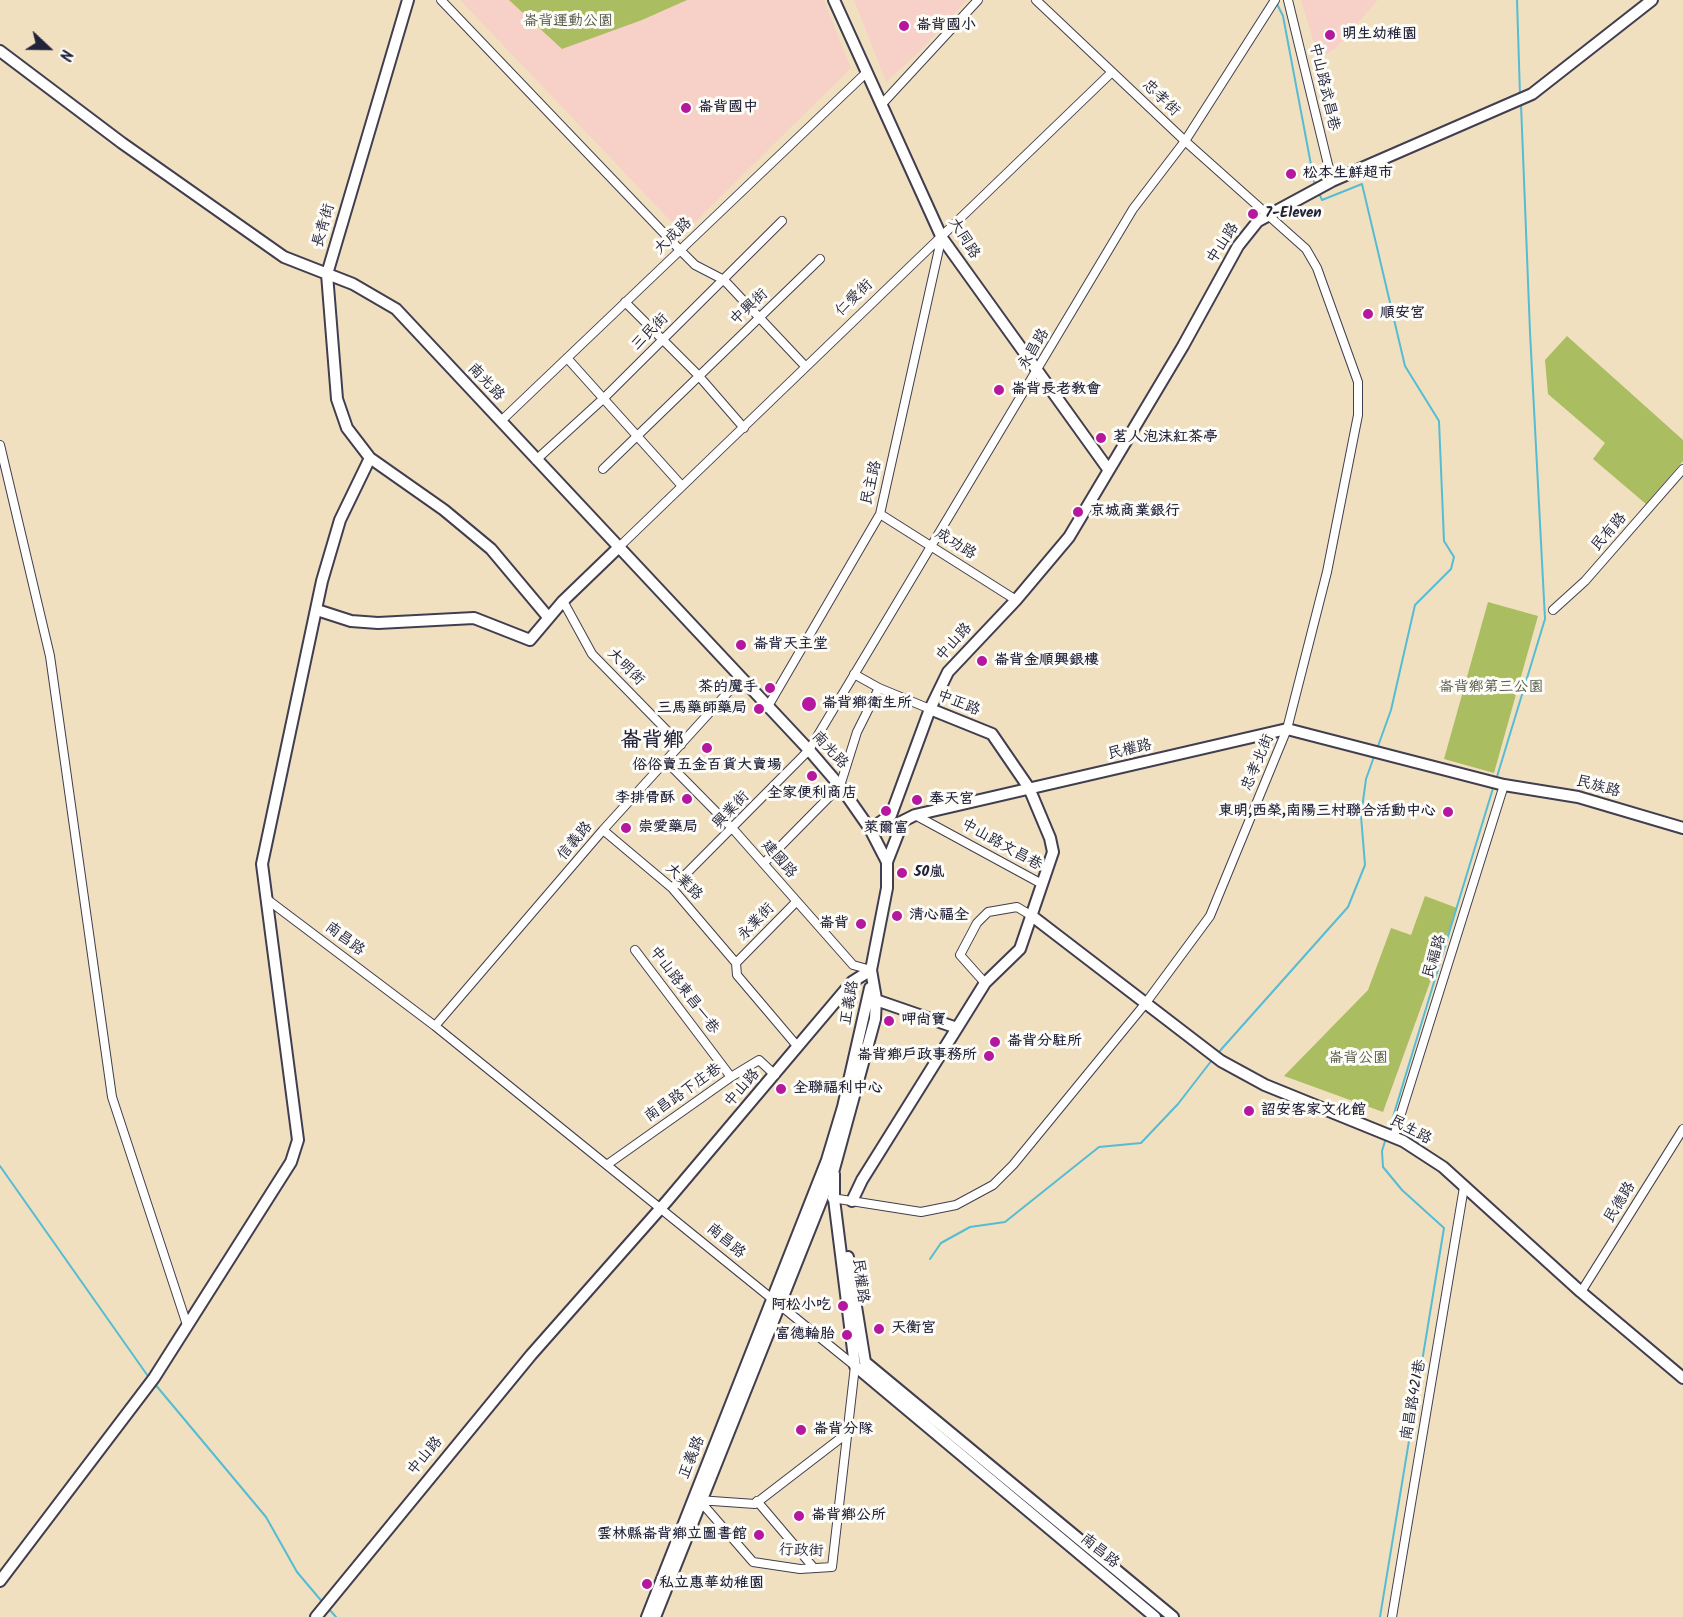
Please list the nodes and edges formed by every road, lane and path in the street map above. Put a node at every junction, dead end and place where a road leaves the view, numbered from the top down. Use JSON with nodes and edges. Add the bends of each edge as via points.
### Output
{"nodes":[{"id":1,"x":408,"y":0,"type":"edge"},
{"id":2,"x":441,"y":0,"type":"edge"},
{"id":3,"x":834,"y":0,"type":"edge"},
{"id":4,"x":978,"y":0,"type":"edge"},
{"id":5,"x":1036,"y":0,"type":"edge"},
{"id":6,"x":1275,"y":0,"type":"edge"},
{"id":7,"x":1288,"y":0,"type":"edge"},
{"id":8,"x":1652,"y":0,"type":"edge"},
{"id":9,"x":0,"y":51,"type":"edge"},
{"id":10,"x":867,"y":72,"type":"junction"},
{"id":11,"x":1112,"y":72,"type":"junction"},
{"id":12,"x":882,"y":104,"type":"junction"},
{"id":13,"x":1185,"y":141,"type":"junction"},
{"id":14,"x":1332,"y":181,"type":"junction"},
{"id":15,"x":1266,"y":216,"type":"junction"},
{"id":16,"x":782,"y":221,"type":"dead end"},
{"id":17,"x":942,"y":238,"type":"junction"},
{"id":18,"x":680,"y":250,"type":"junction"},
{"id":19,"x":922,"y":254,"type":"junction"},
{"id":20,"x":935,"y":258,"type":"junction"},
{"id":21,"x":820,"y":260,"type":"dead end"},
{"id":22,"x":327,"y":274,"type":"junction"},
{"id":23,"x":724,"y":280,"type":"junction"},
{"id":24,"x":626,"y":302,"type":"junction"},
{"id":25,"x":759,"y":317,"type":"junction"},
{"id":26,"x":663,"y":340,"type":"junction"},
{"id":27,"x":567,"y":358,"type":"junction"},
{"id":28,"x":805,"y":366,"type":"junction"},
{"id":29,"x":1039,"y":370,"type":"junction"},
{"id":30,"x":698,"y":375,"type":"junction"},
{"id":31,"x":604,"y":398,"type":"junction"},
{"id":32,"x":501,"y":421,"type":"junction"},
{"id":33,"x":744,"y":428,"type":"junction"},
{"id":34,"x":637,"y":434,"type":"junction"},
{"id":35,"x":0,"y":445,"type":"edge"},
{"id":36,"x":370,"y":458,"type":"junction"},
{"id":37,"x":536,"y":460,"type":"junction"},
{"id":38,"x":603,"y":469,"type":"dead end"},
{"id":39,"x":1108,"y":469,"type":"junction"},
{"id":40,"x":1683,"y":469,"type":"edge"},
{"id":41,"x":682,"y":486,"type":"junction"},
{"id":42,"x":880,"y":514,"type":"junction"},
{"id":43,"x":930,"y":545,"type":"junction"},
{"id":44,"x":618,"y":548,"type":"junction"},
{"id":45,"x":1016,"y":600,"type":"junction"},
{"id":46,"x":563,"y":601,"type":"junction"},
{"id":47,"x":317,"y":610,"type":"junction"},
{"id":48,"x":1553,"y":610,"type":"dead end"},
{"id":49,"x":548,"y":617,"type":"junction"},
{"id":50,"x":854,"y":674,"type":"junction"},
{"id":51,"x":740,"y":679,"type":"junction"},
{"id":52,"x":879,"y":688,"type":"junction"},
{"id":53,"x":766,"y":708,"type":"junction"},
{"id":54,"x":930,"y":709,"type":"junction"},
{"id":55,"x":1287,"y":729,"type":"junction"},
{"id":56,"x":681,"y":744,"type":"junction"},
{"id":57,"x":809,"y":750,"type":"junction"},
{"id":58,"x":667,"y":762,"type":"junction"},
{"id":59,"x":1504,"y":785,"type":"junction"},
{"id":60,"x":840,"y":786,"type":"junction"},
{"id":61,"x":1029,"y":788,"type":"junction"},
{"id":62,"x":891,"y":815,"type":"junction"},
{"id":63,"x":915,"y":815,"type":"junction"},
{"id":64,"x":903,"y":821,"type":"junction"},
{"id":65,"x":1683,"y":828,"type":"edge"},
{"id":66,"x":734,"y":829,"type":"junction"},
{"id":67,"x":870,"y":829,"type":"junction"},
{"id":68,"x":603,"y":830,"type":"junction"},
{"id":69,"x":887,"y":862,"type":"junction"},
{"id":70,"x":764,"y":863,"type":"junction"},
{"id":71,"x":1042,"y":884,"type":"junction"},
{"id":72,"x":672,"y":888,"type":"junction"},
{"id":73,"x":268,"y":900,"type":"junction"},
{"id":74,"x":796,"y":902,"type":"junction"},
{"id":75,"x":1032,"y":916,"type":"junction"},
{"id":76,"x":635,"y":950,"type":"dead end"},
{"id":77,"x":736,"y":963,"type":"junction"},
{"id":78,"x":871,"y":970,"type":"junction"},
{"id":79,"x":985,"y":983,"type":"junction"},
{"id":80,"x":873,"y":998,"type":"junction"},
{"id":81,"x":1144,"y":1004,"type":"junction"},
{"id":82,"x":435,"y":1026,"type":"junction"},
{"id":83,"x":957,"y":1028,"type":"junction"},
{"id":84,"x":798,"y":1047,"type":"junction"},
{"id":85,"x":775,"y":1075,"type":"junction"},
{"id":86,"x":731,"y":1077,"type":"junction"},
{"id":87,"x":1683,"y":1129,"type":"edge"},
{"id":88,"x":1394,"y":1136,"type":"junction"},
{"id":89,"x":608,"y":1164,"type":"junction"},
{"id":90,"x":831,"y":1165,"type":"junction"},
{"id":91,"x":1464,"y":1187,"type":"junction"},
{"id":92,"x":824,"y":1196,"type":"junction"},
{"id":93,"x":852,"y":1201,"type":"junction"},
{"id":94,"x":661,"y":1208,"type":"junction"},
{"id":95,"x":1581,"y":1292,"type":"junction"},
{"id":96,"x":775,"y":1304,"type":"junction"},
{"id":97,"x":187,"y":1325,"type":"junction"},
{"id":98,"x":860,"y":1364,"type":"junction"},
{"id":99,"x":1683,"y":1378,"type":"edge"},
{"id":100,"x":846,"y":1434,"type":"junction"},
{"id":101,"x":697,"y":1500,"type":"junction"},
{"id":102,"x":758,"y":1501,"type":"junction"},
{"id":103,"x":813,"y":1567,"type":"junction"},
{"id":104,"x":0,"y":1581,"type":"edge"},
{"id":105,"x":316,"y":1617,"type":"edge"},
{"id":106,"x":646,"y":1617,"type":"edge"},
{"id":107,"x":655,"y":1617,"type":"edge"},
{"id":108,"x":1155,"y":1617,"type":"edge"},
{"id":109,"x":1173,"y":1617,"type":"edge"},
{"id":110,"x":1392,"y":1617,"type":"edge"}],
"edges":[{"from":1,"to":22,"type":"street","name":"長青街"},
{"from":2,"to":18,"type":"street"},
{"from":3,"to":10,"type":"street","name":"大同路"},
{"from":4,"to":12,"type":"street"},
{"from":5,"to":11,"type":"street","name":"忠孝街"},
{"from":6,"to":13,"type":"street","name":"永昌路"},
{"from":7,"to":14,"type":"street","name":"中山路武昌巷"},
{"from":8,"to":14,"type":"street","name":"中山路","via":[[1532,94]]},
{"from":9,"to":22,"type":"street","name":"南光路","via":[[284,257]]},
{"from":10,"to":12,"type":"street","name":"大同路"},
{"from":10,"to":18,"type":"street","name":"大成路"},
{"from":11,"to":13,"type":"street","name":"忠孝街"},
{"from":11,"to":17,"type":"street","name":"仁愛街"},
{"from":12,"to":17,"type":"street","name":"大同路"},
{"from":13,"to":15,"type":"street","name":"忠孝街"},
{"from":13,"to":29,"type":"street","name":"永昌路","via":[[1133,210]]},
{"from":14,"to":15,"type":"street","name":"中山路"},
{"from":15,"to":39,"type":"street","name":"中山路","via":[[1238,246]]},
{"from":15,"to":55,"type":"street","name":"忠孝北街","via":[[1306,249],[1317,268],[1358,382],[1359,404],[1327,572]]},
{"from":16,"to":23,"type":"street","name":"三民街"},
{"from":17,"to":19,"type":"street","name":"仁愛街"},
{"from":17,"to":20,"type":"street","name":"民主路"},
{"from":17,"to":29,"type":"street","name":"大同路"},
{"from":18,"to":23,"type":"street","via":[[695,265]]},
{"from":18,"to":24,"type":"street","name":"大成路"},
{"from":19,"to":20,"type":"street"},
{"from":19,"to":28,"type":"street","name":"仁愛街"},
{"from":20,"to":42,"type":"street","name":"民主路"},
{"from":21,"to":25,"type":"street","name":"中興街"},
{"from":22,"to":32,"type":"street","name":"南光路","via":[[360,287],[396,309]]},
{"from":22,"to":36,"type":"street","name":"長青街","via":[[337,399],[347,428]]},
{"from":23,"to":25,"type":"street"},
{"from":23,"to":26,"type":"street","name":"三民街"},
{"from":24,"to":26,"type":"street"},
{"from":24,"to":27,"type":"street","name":"大成路"},
{"from":25,"to":28,"type":"street"},
{"from":25,"to":30,"type":"street","name":"中興街"},
{"from":26,"to":30,"type":"street"},
{"from":26,"to":31,"type":"street","name":"三民街"},
{"from":27,"to":31,"type":"street"},
{"from":27,"to":32,"type":"street","name":"大成路"},
{"from":28,"to":33,"type":"street","name":"仁愛街"},
{"from":29,"to":39,"type":"street","name":"大同路"},
{"from":29,"to":43,"type":"street","name":"永昌路"},
{"from":30,"to":33,"type":"street"},
{"from":30,"to":34,"type":"street"},
{"from":31,"to":34,"type":"street"},
{"from":31,"to":37,"type":"street","name":"三民街"},
{"from":32,"to":37,"type":"street","name":"南光路"},
{"from":33,"to":41,"type":"street","name":"仁愛街"},
{"from":34,"to":38,"type":"street"},
{"from":34,"to":41,"type":"street"},
{"from":35,"to":97,"type":"street","via":[[50,656],[111,1096]]},
{"from":36,"to":47,"type":"street","via":[[340,520]]},
{"from":36,"to":49,"type":"street","name":"長青街","via":[[491,549]]},
{"from":37,"to":44,"type":"street","name":"南光路"},
{"from":39,"to":45,"type":"street","name":"中山路","via":[[1069,537]]},
{"from":40,"to":48,"type":"street","name":"民有路","via":[[1585,581]]},
{"from":41,"to":44,"type":"street","name":"仁愛街"},
{"from":42,"to":43,"type":"street","name":"成功路"},
{"from":42,"to":53,"type":"street","name":"民主路"},
{"from":43,"to":45,"type":"street","name":"成功路"},
{"from":43,"to":50,"type":"street","name":"永昌路"},
{"from":44,"to":46,"type":"street"},
{"from":44,"to":51,"type":"street","name":"南光路"},
{"from":45,"to":54,"type":"street","name":"中山路","via":[[948,672]]},
{"from":46,"to":49,"type":"street"},
{"from":46,"to":56,"type":"street","name":"大明街","via":[[592,654]]},
{"from":47,"to":49,"type":"street","via":[[351,621],[378,623],[474,618],[530,640]]},
{"from":47,"to":73,"type":"street","via":[[267,834],[262,864]]},
{"from":50,"to":52,"type":"street","name":"中正路"},
{"from":50,"to":57,"type":"street","name":"永昌路"},
{"from":51,"to":53,"type":"street","name":"南光路"},
{"from":51,"to":56,"type":"street","name":"信義路"},
{"from":52,"to":54,"type":"street","name":"中正路"},
{"from":52,"to":60,"type":"street","via":[[857,732]]},
{"from":53,"to":57,"type":"street","name":"南光路"},
{"from":54,"to":61,"type":"street","name":"中正路","via":[[992,734]]},
{"from":54,"to":62,"type":"street","name":"中山路"},
{"from":55,"to":59,"type":"street","name":"民權路"},
{"from":55,"to":61,"type":"street","name":"民權路"},
{"from":55,"to":81,"type":"street","name":"忠孝北街","via":[[1210,916]]},
{"from":56,"to":58,"type":"street","name":"信義路"},
{"from":57,"to":60,"type":"street","name":"南光路"},
{"from":57,"to":66,"type":"street","name":"興業街"},
{"from":58,"to":66,"type":"street","name":"建國路"},
{"from":58,"to":68,"type":"street","name":"信義路"},
{"from":59,"to":65,"type":"street","name":"民族路","via":[[1578,797]]},
{"from":59,"to":88,"type":"street","name":"民福路"},
{"from":60,"to":67,"type":"street","name":"南光路"},
{"from":60,"to":70,"type":"street"},
{"from":61,"to":63,"type":"street","name":"民權路"},
{"from":61,"to":71,"type":"street","via":[[1053,852]]},
{"from":62,"to":64,"type":"street"},
{"from":62,"to":67,"type":"street"},
{"from":63,"to":64,"type":"street","name":"民權路"},
{"from":63,"to":71,"type":"street","name":"中山路文昌巷"},
{"from":64,"to":69,"type":"street"},
{"from":66,"to":70,"type":"street","name":"建國路"},
{"from":66,"to":72,"type":"street","name":"興業街"},
{"from":67,"to":69,"type":"street","name":"南光路"},
{"from":68,"to":72,"type":"street","name":"大業路"},
{"from":68,"to":82,"type":"street","name":"信義路"},
{"from":69,"to":78,"type":"street","via":[[887,888]]},
{"from":70,"to":74,"type":"street","name":"建國路"},
{"from":71,"to":75,"type":"street"},
{"from":72,"to":77,"type":"street","name":"大業路"},
{"from":73,"to":82,"type":"street","name":"南昌路"},
{"from":73,"to":97,"type":"street","via":[[298,1140],[291,1162]]},
{"from":74,"to":77,"type":"street","name":"永業街"},
{"from":74,"to":78,"type":"street","name":"建國路","via":[[853,965]]},
{"from":75,"to":79,"type":"street","via":[[1020,949]]},
{"from":75,"to":79,"type":"street","via":[[1017,907],[988,912],[977,924],[960,955]]},
{"from":75,"to":81,"type":"street","name":"民生路"},
{"from":76,"to":86,"type":"street","name":"中山路東昌一巷"},
{"from":77,"to":84,"type":"street","name":"大業路","via":[[737,975]]},
{"from":78,"to":80,"type":"street","name":"正義路"},
{"from":78,"to":84,"type":"street","name":"中山路","via":[[852,982]]},
{"from":79,"to":83,"type":"street"},
{"from":80,"to":83,"type":"street"},
{"from":80,"to":90,"type":"street","name":"正義路"},
{"from":81,"to":88,"type":"street","name":"民生路","via":[[1221,1061],[1265,1085]]},
{"from":81,"to":93,"type":"street","name":"忠孝北街","via":[[993,1185],[956,1205],[921,1212]]},
{"from":82,"to":89,"type":"street","name":"南昌路"},
{"from":83,"to":93,"type":"street"},
{"from":84,"to":85,"type":"street","name":"中山路"},
{"from":85,"to":86,"type":"street","name":"南昌路下庄巷","via":[[759,1060]]},
{"from":85,"to":94,"type":"street","name":"中山路"},
{"from":86,"to":89,"type":"street","name":"南昌路下庄巷"},
{"from":87,"to":95,"type":"street","name":"民德路"},
{"from":88,"to":91,"type":"street","name":"民生路","via":[[1443,1167]]},
{"from":89,"to":94,"type":"street","name":"南昌路"},
{"from":90,"to":92,"type":"street","name":"民權路"},
{"from":90,"to":92,"type":"street","name":"正義路"},
{"from":91,"to":95,"type":"street","name":"民生路"},
{"from":91,"to":110,"type":"street","name":"南昌路421巷"},
{"from":92,"to":93,"type":"street","name":"忠孝北街"},
{"from":92,"to":96,"type":"street","name":"正義路"},
{"from":92,"to":98,"type":"street","name":"民權路"},
{"from":94,"to":96,"type":"street","name":"南昌路"},
{"from":94,"to":105,"type":"street","name":"中山路","via":[[531,1355]]},
{"from":95,"to":99,"type":"street","name":"民生路"},
{"from":96,"to":98,"type":"street","name":"南昌路"},
{"from":96,"to":101,"type":"street","name":"正義路"},
{"from":97,"to":104,"type":"street","via":[[154,1378]]},
{"from":98,"to":100,"type":"street","name":"行政街"},
{"from":98,"to":108,"type":"street","name":"南昌路"},
{"from":98,"to":109,"type":"street","name":"南昌路"},
{"from":100,"to":102,"type":"street"},
{"from":100,"to":103,"type":"street","name":"行政街","via":[[832,1567]]},
{"from":101,"to":102,"type":"street","via":[[755,1504]]},
{"from":101,"to":103,"type":"street","name":"行政街","via":[[753,1562],[800,1569]]},
{"from":101,"to":106,"type":"street","name":"正義路"},
{"from":101,"to":107,"type":"street","name":"正義路"},
{"from":102,"to":103,"type":"street"}]}
